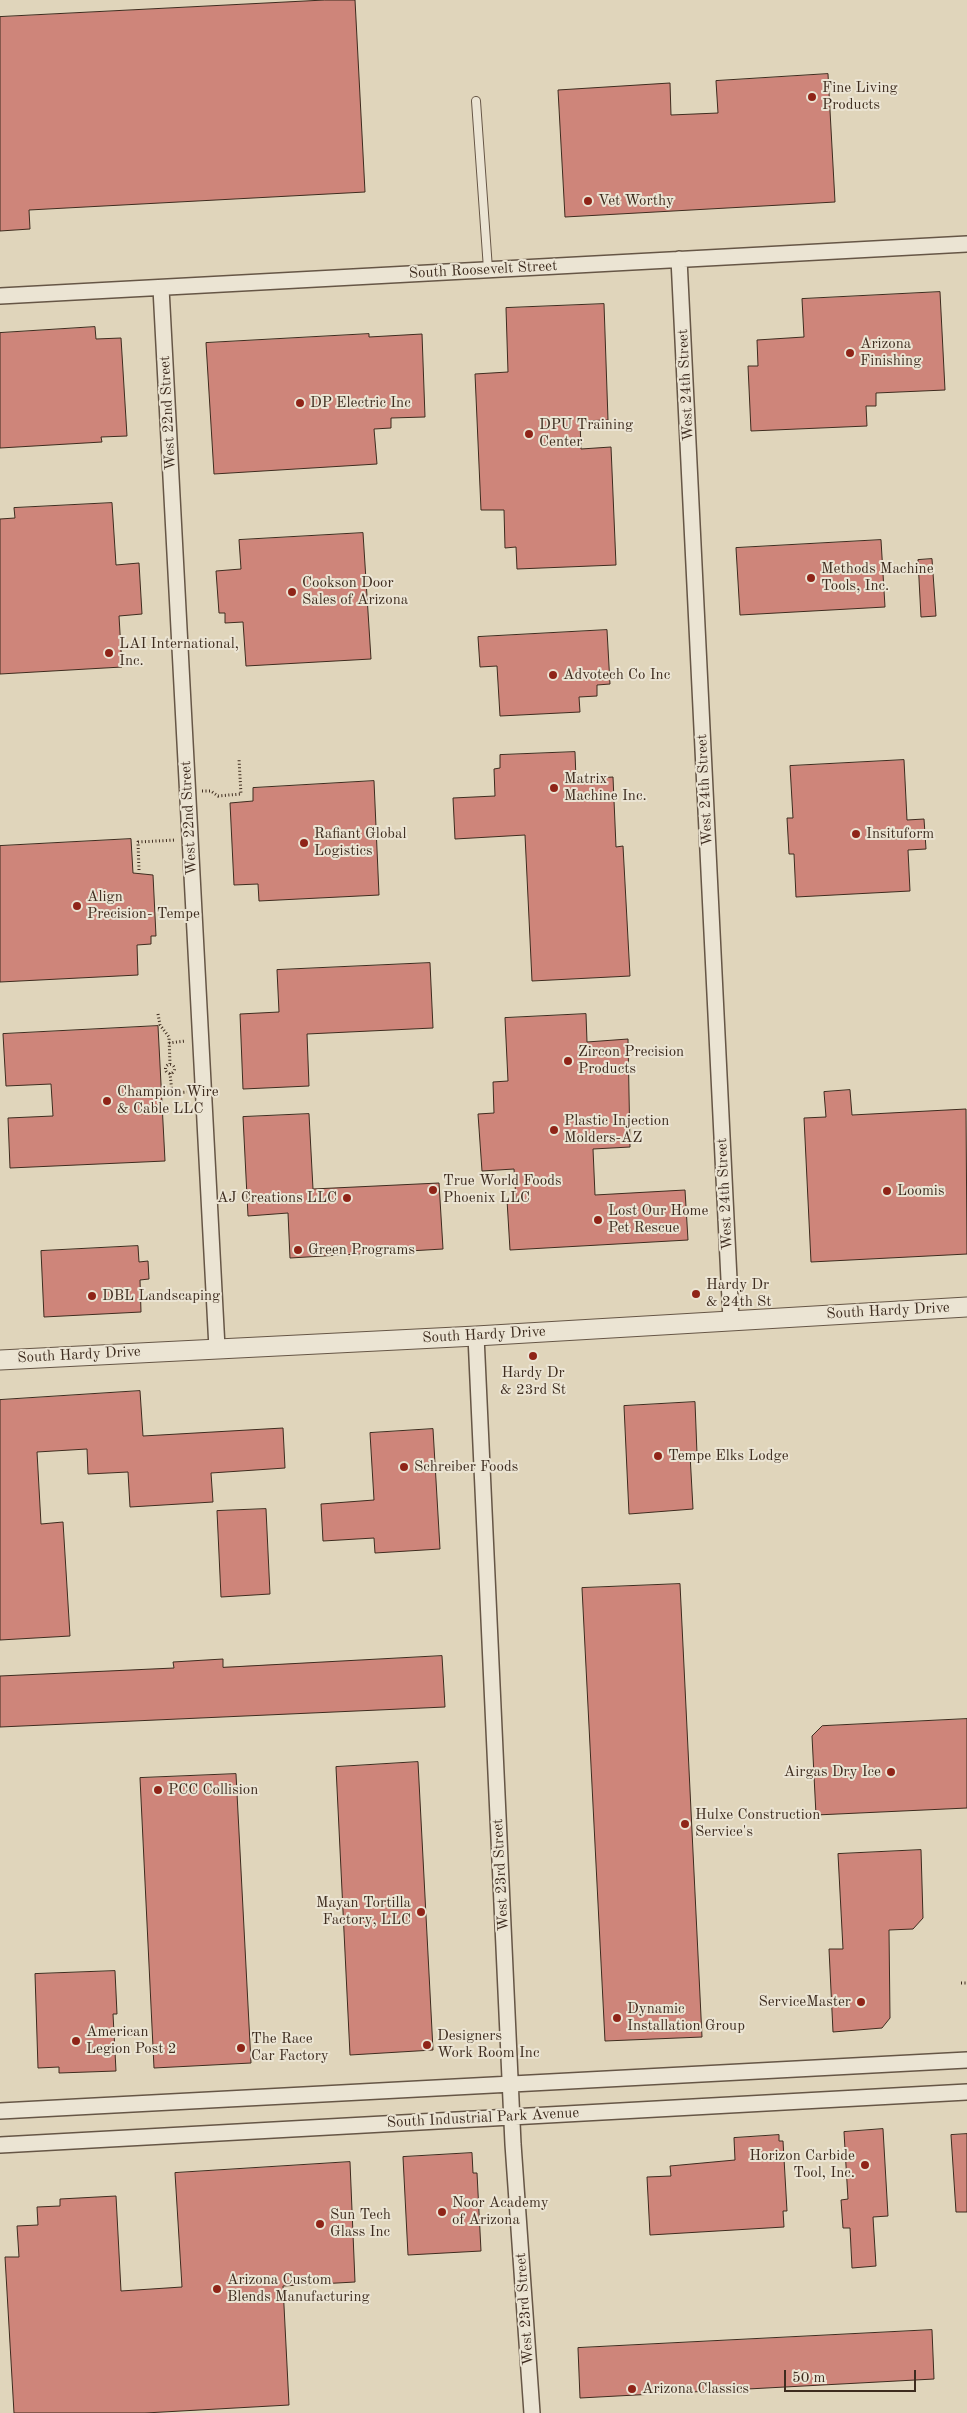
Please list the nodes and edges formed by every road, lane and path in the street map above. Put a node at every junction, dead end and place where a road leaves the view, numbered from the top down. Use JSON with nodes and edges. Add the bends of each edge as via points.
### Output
{"nodes":[{"id":1,"x":476,"y":101,"type":"dead end"},
{"id":2,"x":967,"y":244,"type":"edge"},
{"id":3,"x":679,"y":259,"type":"junction"},
{"id":4,"x":488,"y":269,"type":"junction"},
{"id":5,"x":161,"y":288,"type":"junction"},
{"id":6,"x":0,"y":296,"type":"edge"},
{"id":7,"x":239,"y":759,"type":"dead end"},
{"id":8,"x":201,"y":791,"type":"dead end"},
{"id":9,"x":176,"y":840,"type":"dead end"},
{"id":10,"x":139,"y":870,"type":"dead end"},
{"id":11,"x":158,"y":1014,"type":"dead end"},
{"id":12,"x":185,"y":1042,"type":"dead end"},
{"id":13,"x":169,"y":1043,"type":"junction"},
{"id":14,"x":170,"y":1064,"type":"junction"},
{"id":15,"x":170,"y":1073,"type":"junction"},
{"id":16,"x":187,"y":1092,"type":"dead end"},
{"id":17,"x":967,"y":1307,"type":"edge"},
{"id":18,"x":731,"y":1320,"type":"junction"},
{"id":19,"x":476,"y":1336,"type":"junction"},
{"id":20,"x":217,"y":1348,"type":"junction"},
{"id":21,"x":0,"y":1360,"type":"edge"},
{"id":22,"x":967,"y":1983,"type":"edge"},
{"id":23,"x":961,"y":1984,"type":"dead end"},
{"id":24,"x":967,"y":2060,"type":"edge"},
{"id":25,"x":511,"y":2084,"type":"junction"},
{"id":26,"x":967,"y":2092,"type":"edge"},
{"id":27,"x":0,"y":2111,"type":"edge"},
{"id":28,"x":513,"y":2117,"type":"junction"},
{"id":29,"x":0,"y":2145,"type":"edge"},
{"id":30,"x":532,"y":2413,"type":"edge"}],
"edges":[{"from":1,"to":4,"type":"lane"},
{"from":2,"to":3,"type":"street","name":"South Roosevelt Street"},
{"from":3,"to":4,"type":"street","name":"South Roosevelt Street"},
{"from":3,"to":18,"type":"street","name":"West 24th Street"},
{"from":4,"to":5,"type":"street","name":"South Roosevelt Street"},
{"from":5,"to":6,"type":"street","name":"South Roosevelt Street"},
{"from":5,"to":20,"type":"street","name":"West 22nd Street"},
{"from":7,"to":8,"type":"path","via":[[241,794],[218,796],[211,791]]},
{"from":9,"to":10,"type":"path","via":[[138,842]]},
{"from":11,"to":13,"type":"path"},
{"from":12,"to":13,"type":"path"},
{"from":13,"to":14,"type":"path"},
{"from":14,"to":15,"type":"path","via":[[166,1070]]},
{"from":14,"to":15,"type":"path","via":[[175,1068]]},
{"from":15,"to":16,"type":"path","via":[[172,1093]]},
{"from":17,"to":18,"type":"street","name":"South Hardy Drive"},
{"from":18,"to":19,"type":"street","name":"South Hardy Drive"},
{"from":19,"to":20,"type":"street","name":"South Hardy Drive"},
{"from":19,"to":25,"type":"street","name":"West 23rd Street"},
{"from":20,"to":21,"type":"street","name":"South Hardy Drive"},
{"from":22,"to":23,"type":"path"},
{"from":24,"to":25,"type":"street"},
{"from":25,"to":27,"type":"street"},
{"from":25,"to":28,"type":"street","name":"West 23rd Street"},
{"from":26,"to":28,"type":"street","name":"South Industrial Park Avenue"},
{"from":28,"to":29,"type":"street","name":"South Industrial Park Avenue"},
{"from":28,"to":30,"type":"street","name":"West 23rd Street"}]}
